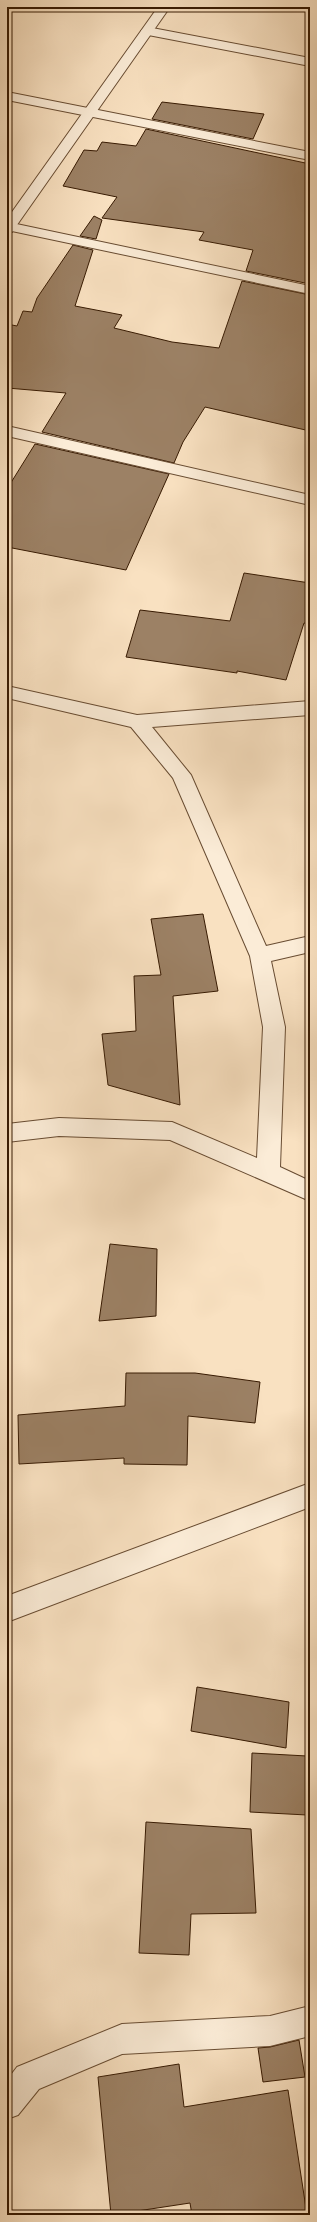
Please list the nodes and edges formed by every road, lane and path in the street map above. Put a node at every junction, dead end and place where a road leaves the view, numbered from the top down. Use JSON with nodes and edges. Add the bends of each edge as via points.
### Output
{"nodes":[{"id":1,"x":164,"y":7,"type":"edge"},
{"id":2,"x":147,"y":31,"type":"junction"},
{"id":3,"x":310,"y":62,"type":"edge"},
{"id":4,"x":7,"y":96,"type":"edge"},
{"id":5,"x":88,"y":113,"type":"junction"},
{"id":6,"x":310,"y":156,"type":"edge"},
{"id":7,"x":7,"y":227,"type":"edge"},
{"id":8,"x":310,"y":290,"type":"edge"},
{"id":9,"x":7,"y":431,"type":"edge"},
{"id":10,"x":310,"y":500,"type":"edge"},
{"id":11,"x":7,"y":692,"type":"edge"},
{"id":12,"x":310,"y":708,"type":"edge"},
{"id":13,"x":136,"y":722,"type":"junction"},
{"id":14,"x":310,"y":944,"type":"edge"},
{"id":15,"x":260,"y":956,"type":"junction"},
{"id":16,"x":7,"y":1133,"type":"edge"},
{"id":17,"x":268,"y":1174,"type":"junction"},
{"id":18,"x":310,"y":1191,"type":"edge"},
{"id":19,"x":310,"y":1495,"type":"edge"},
{"id":20,"x":7,"y":1609,"type":"edge"},
{"id":21,"x":310,"y":2020,"type":"edge"},
{"id":22,"x":7,"y":2104,"type":"edge"}],
"edges":[{"from":1,"to":2,"type":"street"},
{"from":2,"to":3,"type":"street"},
{"from":2,"to":5,"type":"street"},
{"from":4,"to":5,"type":"street"},
{"from":5,"to":6,"type":"street"},
{"from":5,"to":7,"type":"street"},
{"from":7,"to":8,"type":"street"},
{"from":9,"to":10,"type":"street"},
{"from":11,"to":13,"type":"street"},
{"from":12,"to":13,"type":"street"},
{"from":13,"to":15,"type":"street","via":[[181,775]]},
{"from":14,"to":15,"type":"street"},
{"from":15,"to":17,"type":"street","via":[[274,1027]]},
{"from":16,"to":17,"type":"street","via":[[59,1127],[172,1131]]},
{"from":17,"to":18,"type":"street"},
{"from":19,"to":20,"type":"street"},
{"from":21,"to":22,"type":"street","via":[[270,2031],[122,2039],[28,2078]]}]}
